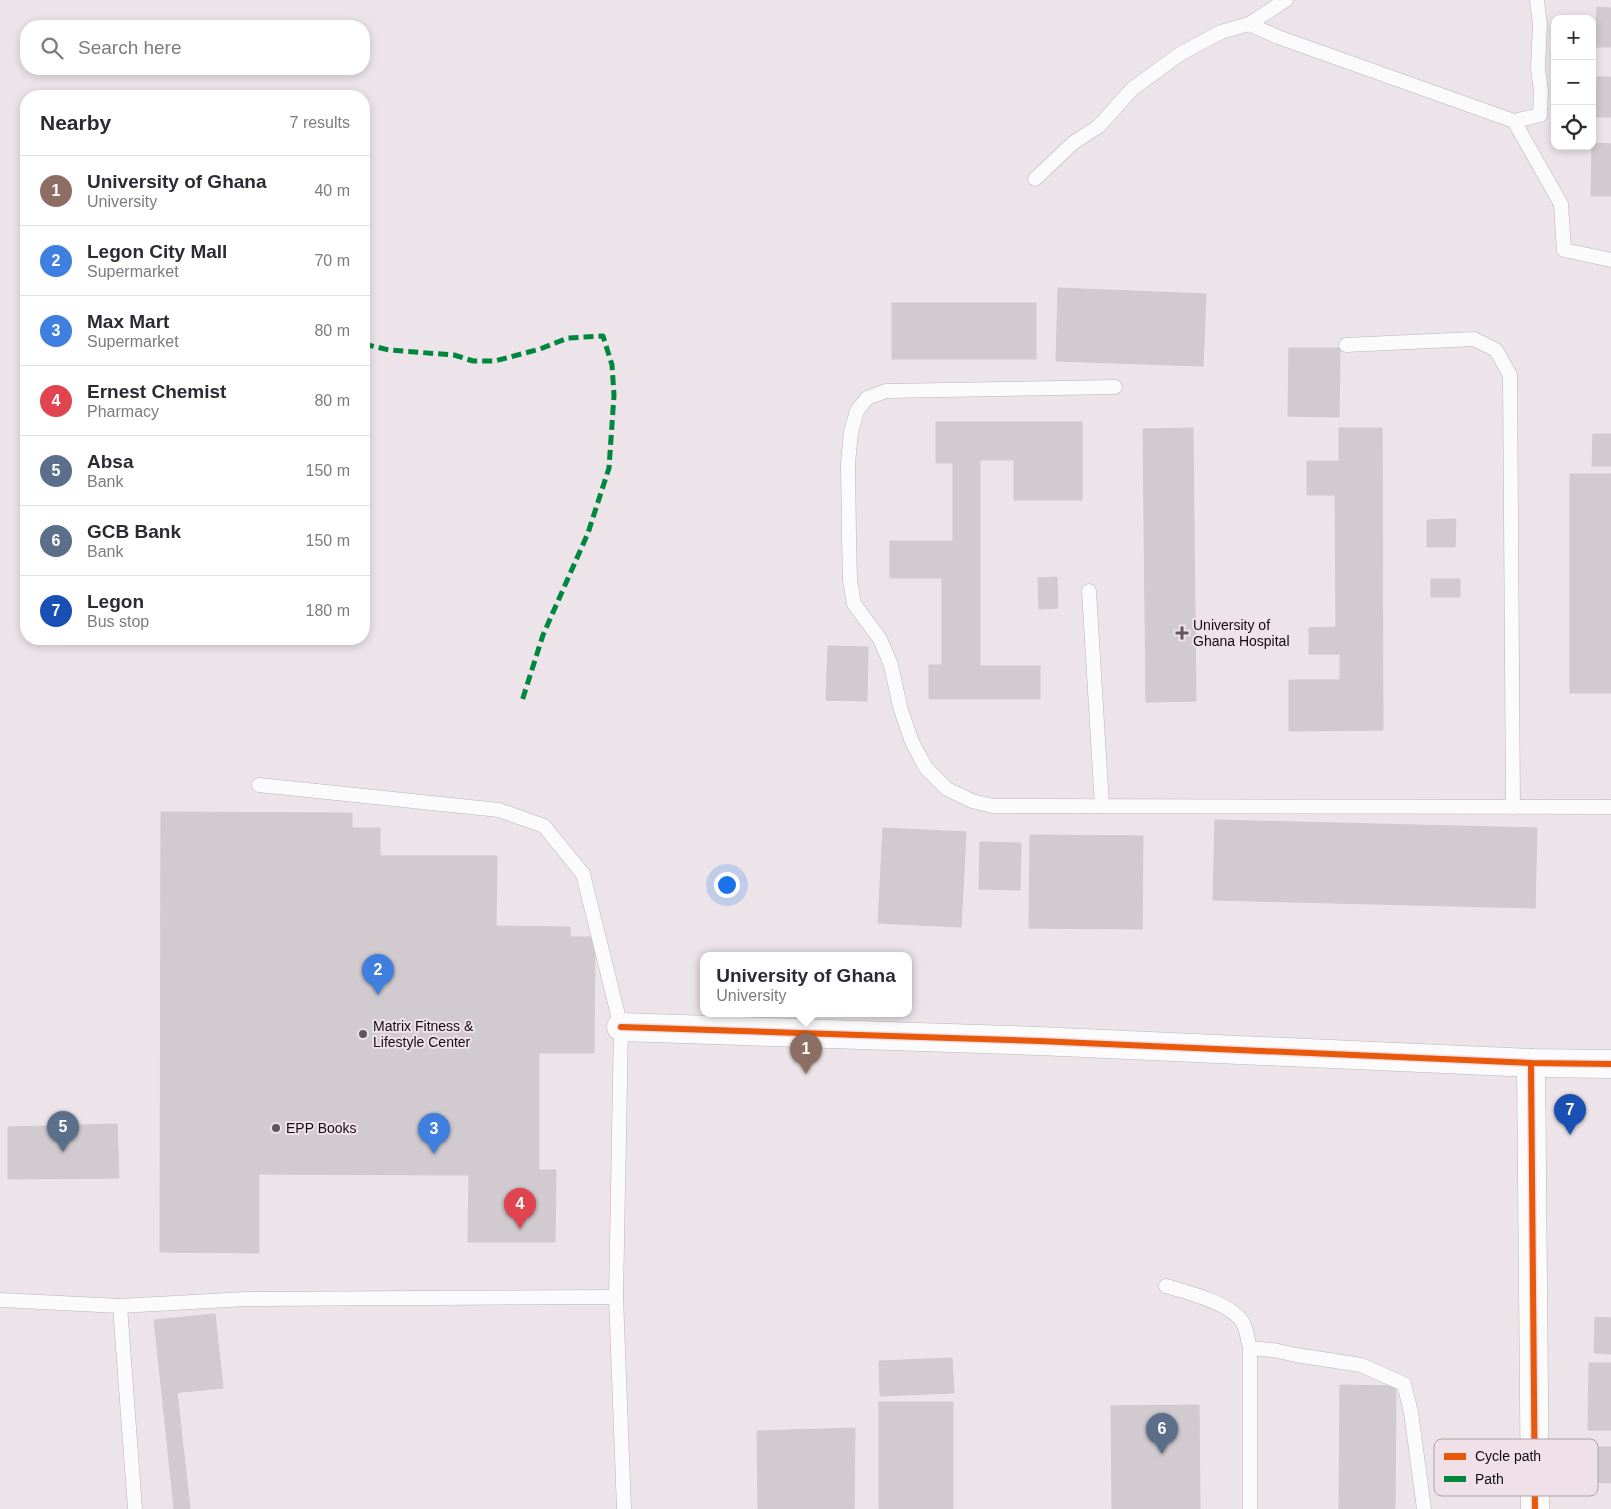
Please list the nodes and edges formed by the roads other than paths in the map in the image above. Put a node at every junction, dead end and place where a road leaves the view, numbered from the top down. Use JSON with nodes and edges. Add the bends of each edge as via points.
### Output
{"nodes":[{"id":1,"x":1286,"y":0,"type":"edge"},
{"id":2,"x":1536,"y":0,"type":"edge"},
{"id":3,"x":1248,"y":24,"type":"junction"},
{"id":4,"x":1514,"y":121,"type":"junction"},
{"id":5,"x":1034,"y":179,"type":"dead end"},
{"id":6,"x":1611,"y":260,"type":"edge"},
{"id":7,"x":1346,"y":345,"type":"dead end"},
{"id":8,"x":1115,"y":387,"type":"dead end"},
{"id":9,"x":1089,"y":591,"type":"dead end"},
{"id":10,"x":259,"y":785,"type":"dead end"},
{"id":11,"x":1102,"y":806,"type":"junction"},
{"id":12,"x":1513,"y":807,"type":"junction"},
{"id":13,"x":1611,"y":807,"type":"edge"},
{"id":14,"x":620,"y":1027,"type":"junction"},
{"id":15,"x":1531,"y":1063,"type":"junction"},
{"id":16,"x":1611,"y":1064,"type":"edge"},
{"id":17,"x":1166,"y":1286,"type":"dead end"},
{"id":18,"x":616,"y":1297,"type":"junction"},
{"id":19,"x":0,"y":1300,"type":"edge"},
{"id":20,"x":120,"y":1306,"type":"junction"},
{"id":21,"x":1250,"y":1348,"type":"junction"},
{"id":22,"x":1535,"y":1439,"type":"edge"},
{"id":23,"x":1535,"y":1496,"type":"edge"},
{"id":24,"x":135,"y":1509,"type":"edge"},
{"id":25,"x":624,"y":1509,"type":"edge"},
{"id":26,"x":1250,"y":1509,"type":"edge"},
{"id":27,"x":1424,"y":1509,"type":"edge"},
{"id":28,"x":1535,"y":1509,"type":"edge"}],
"edges":[{"from":1,"to":3,"type":"lane"},
{"from":2,"to":4,"type":"lane","via":[[1540,25],[1540,115]]},
{"from":3,"to":4,"type":"lane"},
{"from":3,"to":5,"type":"lane","via":[[1221,32],[1180,54],[1132,89],[1099,126]]},
{"from":4,"to":6,"type":"lane","via":[[1561,204],[1564,250]]},
{"from":7,"to":12,"type":"lane","via":[[1474,339],[1496,350],[1510,375]]},
{"from":8,"to":11,"type":"lane","via":[[886,391],[867,398],[857,411],[848,464],[850,571],[854,604],[880,639],[891,665],[912,742],[926,768],[947,790],[993,806]]},
{"from":9,"to":11,"type":"lane"},
{"from":10,"to":14,"type":"lane","via":[[499,810],[544,826],[583,874]]},
{"from":11,"to":12,"type":"lane"},
{"from":12,"to":13,"type":"lane"},
{"from":14,"to":15,"type":"street","via":[[1039,1041]]},
{"from":14,"to":18,"type":"lane"},
{"from":15,"to":16,"type":"street"},
{"from":15,"to":22,"type":"street"},
{"from":17,"to":21,"type":"lane","via":[[1207,1298],[1237,1315],[1244,1324]]},
{"from":18,"to":20,"type":"lane","via":[[246,1299]]},
{"from":18,"to":25,"type":"lane"},
{"from":19,"to":20,"type":"lane"},
{"from":20,"to":24,"type":"lane"},
{"from":21,"to":26,"type":"lane"},
{"from":21,"to":27,"type":"lane","via":[[1361,1365],[1404,1384]]},
{"from":23,"to":28,"type":"street"}]}
